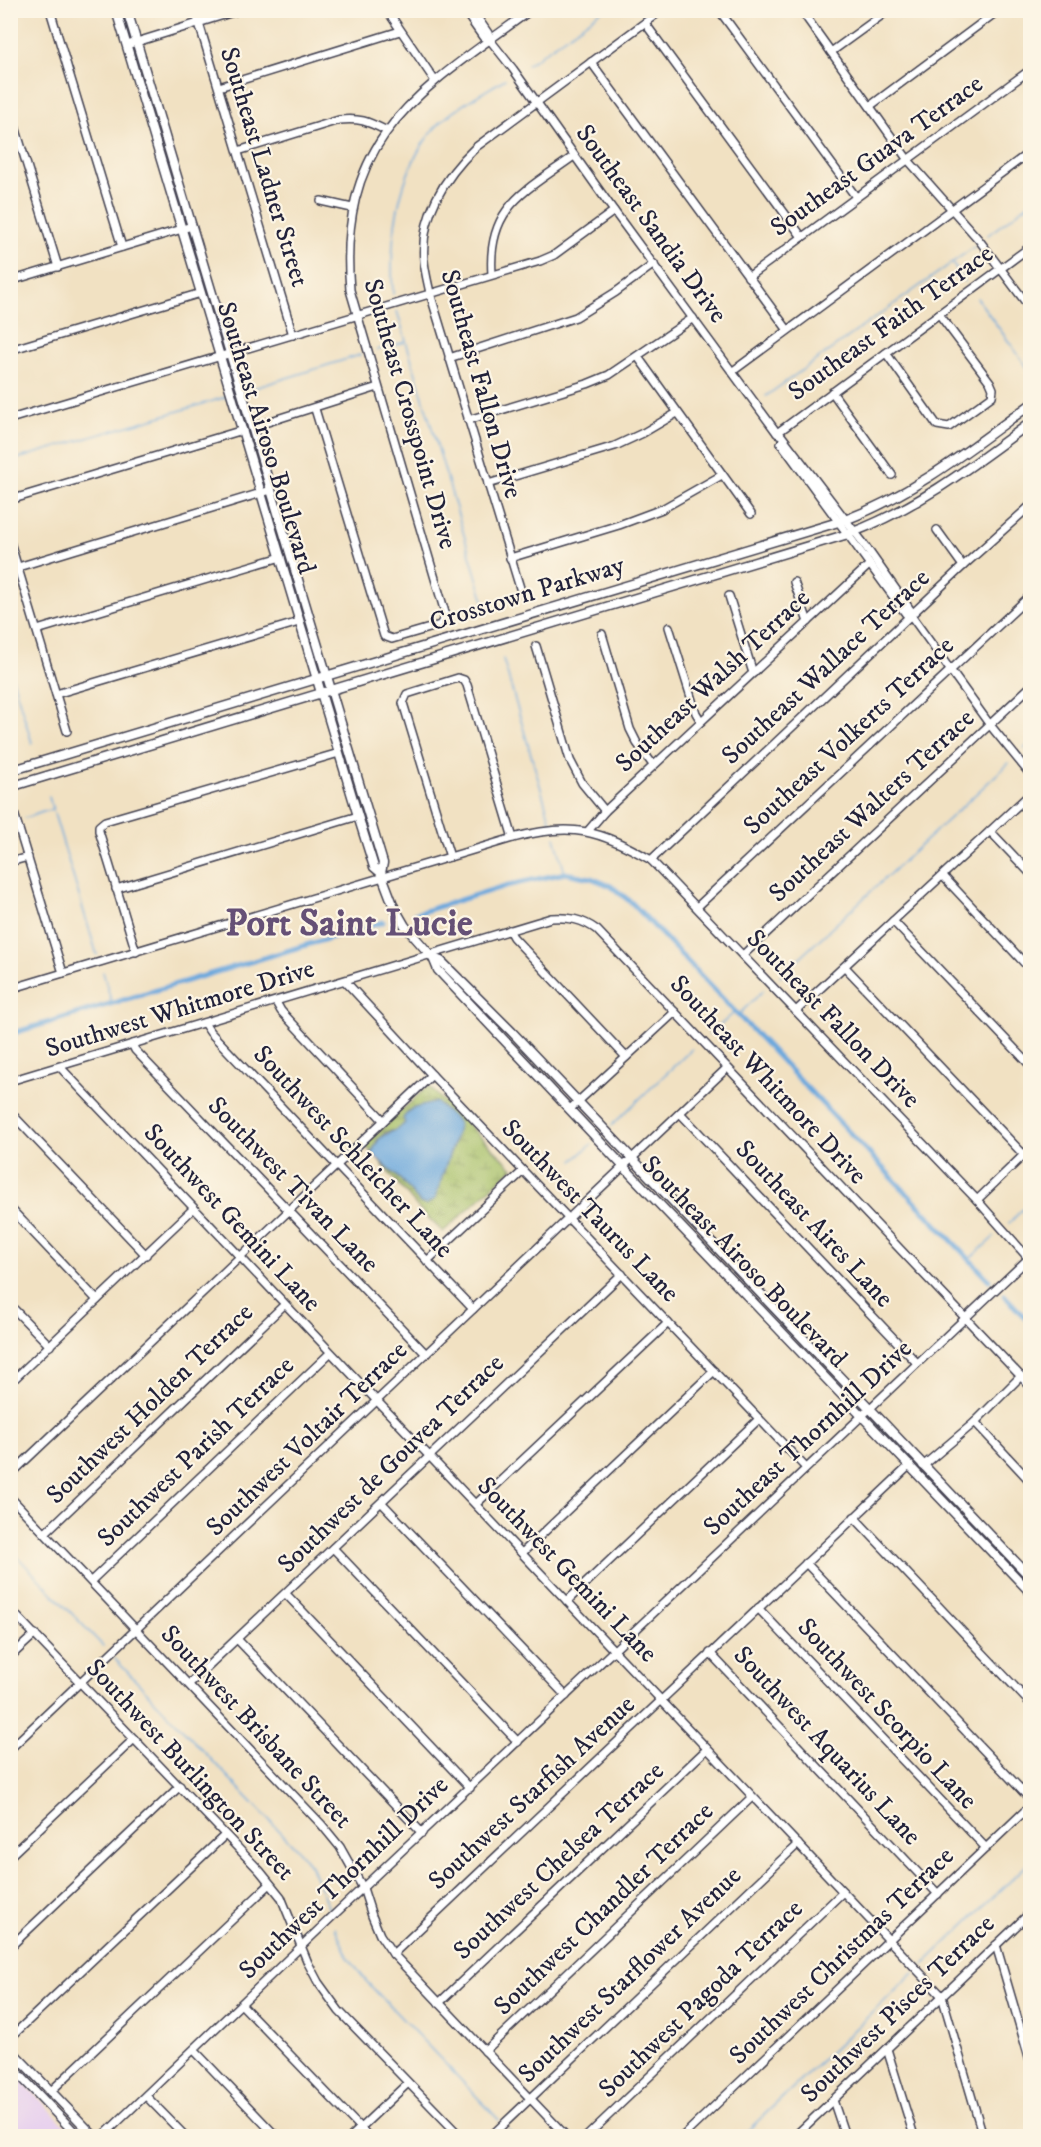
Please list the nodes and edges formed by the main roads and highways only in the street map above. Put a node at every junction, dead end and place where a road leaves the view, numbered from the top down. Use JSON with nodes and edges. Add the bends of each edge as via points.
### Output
{"nodes":[{"id":1,"x":116,"y":10,"type":"edge"},
{"id":2,"x":127,"y":10,"type":"edge"},
{"id":3,"x":1030,"y":405,"type":"edge"},
{"id":4,"x":1030,"y":423,"type":"edge"},
{"id":5,"x":327,"y":676,"type":"junction"},
{"id":6,"x":317,"y":679,"type":"junction"},
{"id":7,"x":331,"y":690,"type":"junction"},
{"id":8,"x":321,"y":693,"type":"junction"},
{"id":9,"x":10,"y":771,"type":"edge"},
{"id":10,"x":10,"y":787,"type":"edge"},
{"id":11,"x":382,"y":875,"type":"junction"},
{"id":12,"x":431,"y":956,"type":"junction"},
{"id":13,"x":866,"y":1412,"type":"junction"},
{"id":14,"x":1030,"y":1577,"type":"edge"},
{"id":15,"x":1030,"y":1592,"type":"edge"},
{"id":16,"x":10,"y":2049,"type":"edge"},
{"id":17,"x":10,"y":2063,"type":"edge"},
{"id":18,"x":42,"y":2082,"type":"junction"},
{"id":19,"x":78,"y":2136,"type":"edge"},
{"id":20,"x":94,"y":2136,"type":"edge"}],
"edges":[{"from":1,"to":6,"type":"main road","name":"Southeast Airoso Boulevard"},
{"from":2,"to":5,"type":"main road","name":"Southeast Airoso Boulevard"},
{"from":3,"to":5,"type":"main road","name":"Crosstown Parkway","via":[[927,479],[842,521]]},
{"from":4,"to":7,"type":"main road","name":"Crosstown Parkway","via":[[934,492],[851,533]]},
{"from":5,"to":6,"type":"main road","name":"Crosstown Parkway"},
{"from":5,"to":7,"type":"main road","name":"Southeast Airoso Boulevard"},
{"from":6,"to":8,"type":"main road","name":"Southeast Airoso Boulevard"},
{"from":6,"to":9,"type":"main road","name":"Crosstown Parkway"},
{"from":7,"to":8,"type":"main road","name":"Crosstown Parkway"},
{"from":7,"to":11,"type":"main road","name":"Southeast Airoso Boulevard","via":[[383,863]]},
{"from":8,"to":10,"type":"main road","name":"Crosstown Parkway"},
{"from":8,"to":11,"type":"main road","name":"Southeast Airoso Boulevard","via":[[374,867]]},
{"from":11,"to":12,"type":"main road","name":"Southeast Airoso Boulevard","via":[[405,926]]},
{"from":12,"to":13,"type":"main road","name":"Southeast Airoso Boulevard","via":[[457,976],[578,1101]]},
{"from":12,"to":13,"type":"main road","name":"Southeast Airoso Boulevard","via":[[438,970],[623,1166]]},
{"from":13,"to":14,"type":"main road","name":"Southeast Airoso Boulevard"},
{"from":13,"to":15,"type":"main road","name":"Southeast Airoso Boulevard","via":[[910,1465]]},
{"from":16,"to":18,"type":"main road"},
{"from":17,"to":18,"type":"main road","via":[[17,2061],[37,2082]]},
{"from":17,"to":19,"type":"main road"},
{"from":18,"to":20,"type":"main road"}]}
